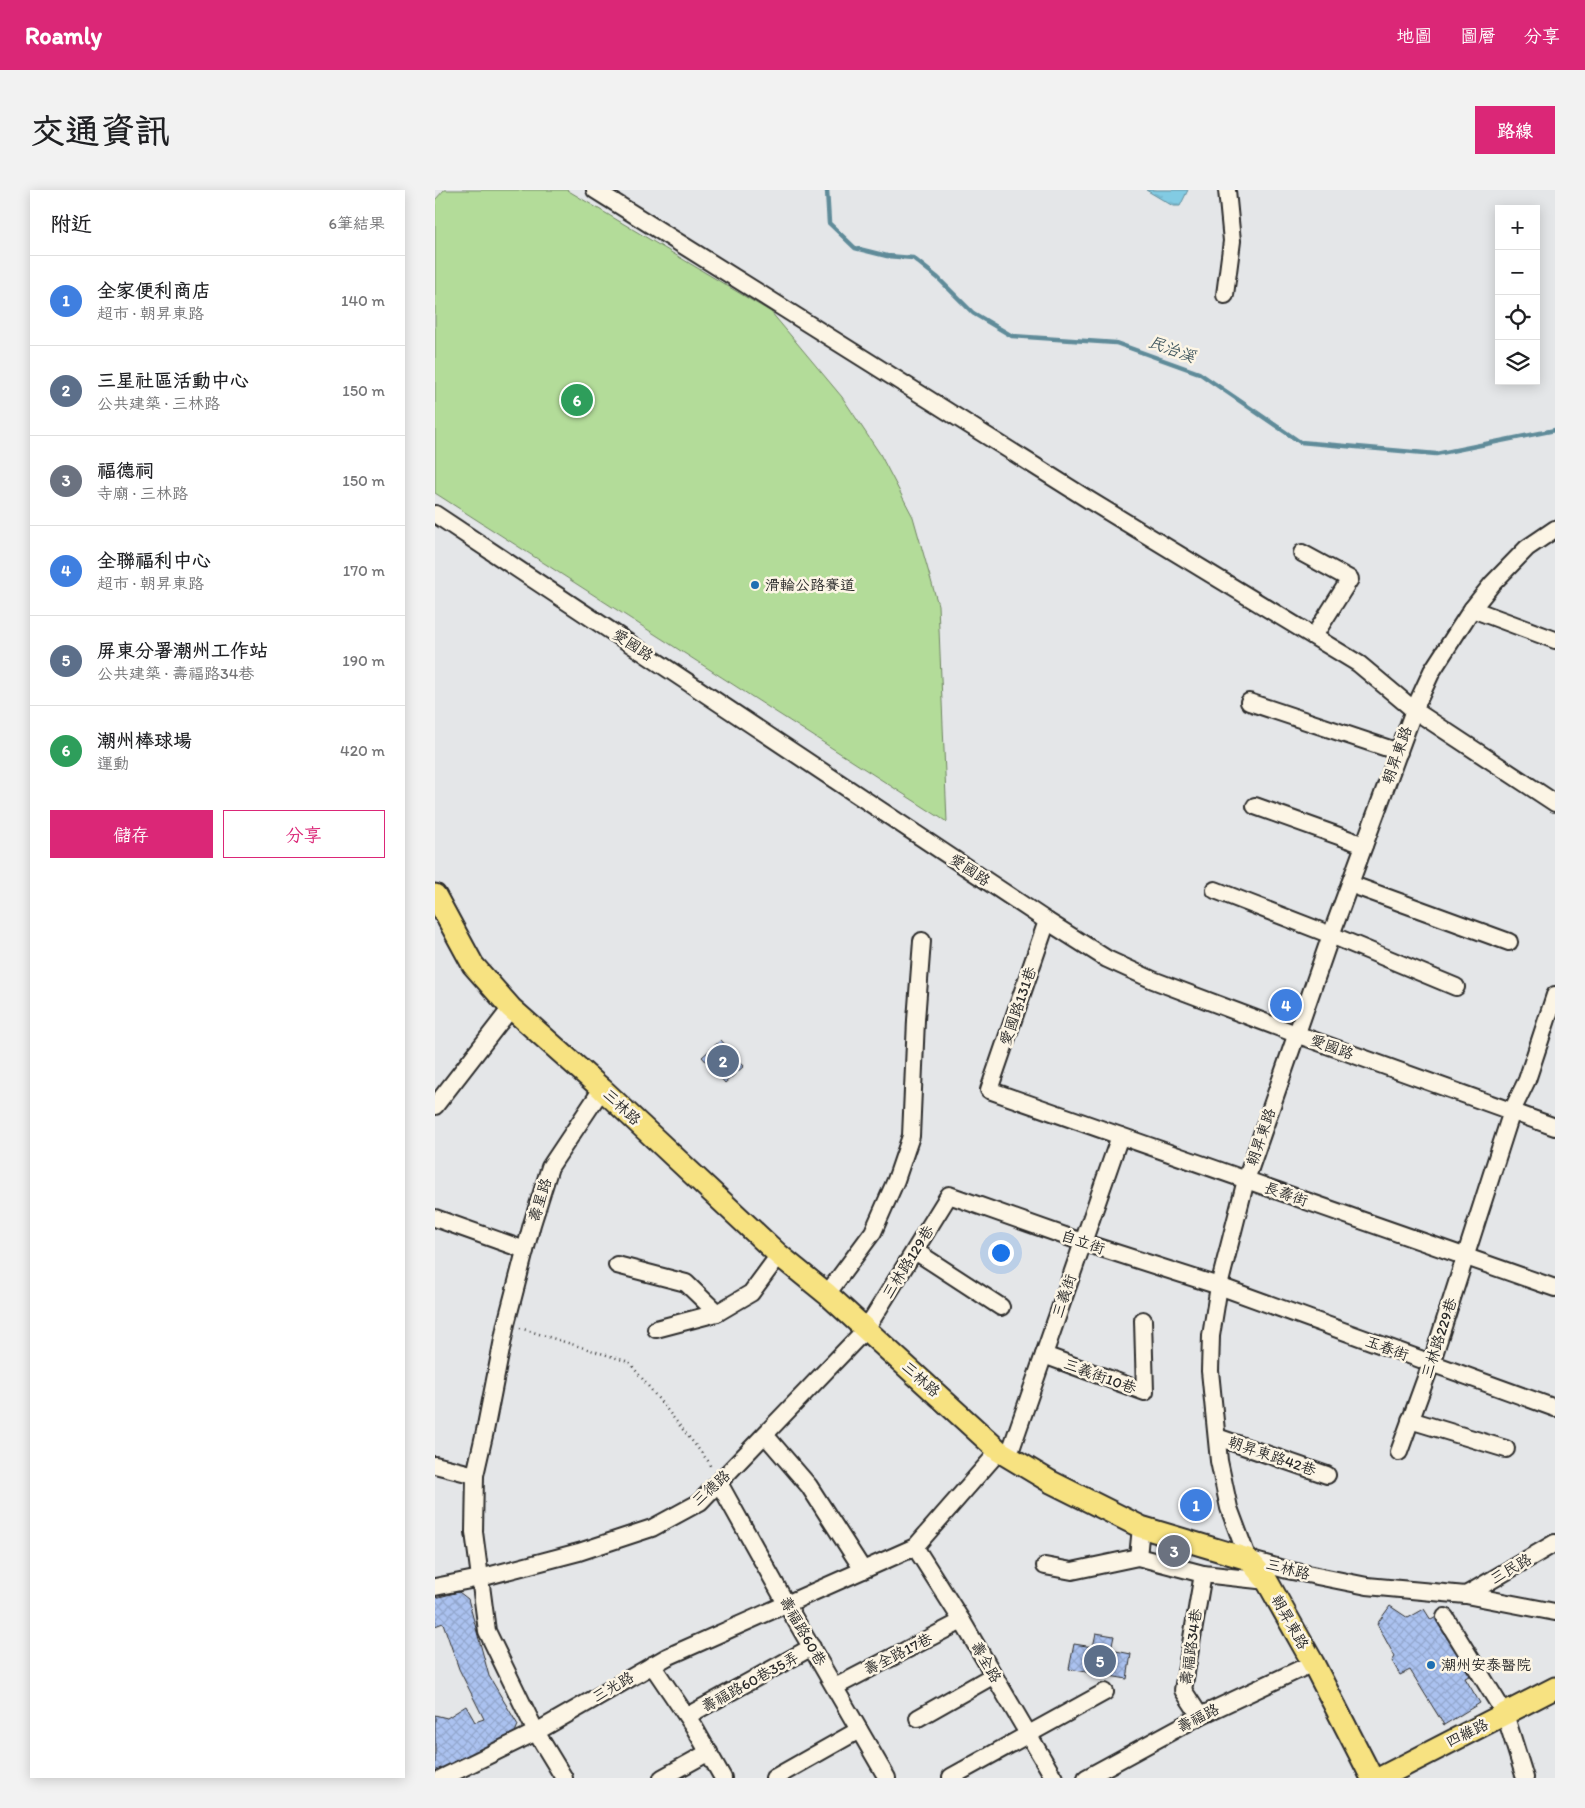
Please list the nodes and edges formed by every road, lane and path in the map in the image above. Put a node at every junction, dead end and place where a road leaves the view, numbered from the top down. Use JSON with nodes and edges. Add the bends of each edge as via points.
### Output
{"nodes":[{"id":1,"x":595,"y":190,"type":"edge"},
{"id":2,"x":1227,"y":190,"type":"edge"},
{"id":3,"x":1225,"y":296,"type":"dead end"},
{"id":4,"x":435,"y":514,"type":"edge"},
{"id":5,"x":1555,"y":529,"type":"edge"},
{"id":6,"x":1302,"y":553,"type":"dead end"},
{"id":7,"x":1472,"y":609,"type":"junction"},
{"id":8,"x":1314,"y":636,"type":"junction"},
{"id":9,"x":1555,"y":640,"type":"edge"},
{"id":10,"x":1249,"y":702,"type":"dead end"},
{"id":11,"x":1414,"y":710,"type":"junction"},
{"id":12,"x":1399,"y":752,"type":"junction"},
{"id":13,"x":1555,"y":803,"type":"edge"},
{"id":14,"x":1255,"y":806,"type":"dead end"},
{"id":15,"x":1364,"y":845,"type":"junction"},
{"id":16,"x":1350,"y":884,"type":"junction"},
{"id":17,"x":1215,"y":890,"type":"dead end"},
{"id":18,"x":435,"y":895,"type":"edge"},
{"id":19,"x":1047,"y":922,"type":"junction"},
{"id":20,"x":1331,"y":935,"type":"junction"},
{"id":21,"x":922,"y":941,"type":"dead end"},
{"id":22,"x":1509,"y":942,"type":"dead end"},
{"id":23,"x":1456,"y":987,"type":"dead end"},
{"id":24,"x":1555,"y":995,"type":"edge"},
{"id":25,"x":511,"y":1008,"type":"junction"},
{"id":26,"x":1296,"y":1034,"type":"junction"},
{"id":27,"x":602,"y":1088,"type":"junction"},
{"id":28,"x":989,"y":1090,"type":"joint"},
{"id":29,"x":435,"y":1106,"type":"edge"},
{"id":30,"x":1512,"y":1111,"type":"junction"},
{"id":31,"x":1555,"y":1127,"type":"edge"},
{"id":32,"x":1120,"y":1136,"type":"junction"},
{"id":33,"x":1246,"y":1180,"type":"junction"},
{"id":34,"x":949,"y":1195,"type":"joint"},
{"id":35,"x":435,"y":1218,"type":"edge"},
{"id":36,"x":1083,"y":1242,"type":"junction"},
{"id":37,"x":525,"y":1250,"type":"junction"},
{"id":38,"x":915,"y":1251,"type":"junction"},
{"id":39,"x":779,"y":1254,"type":"junction"},
{"id":40,"x":1465,"y":1255,"type":"junction"},
{"id":41,"x":617,"y":1265,"type":"dead end"},
{"id":42,"x":1219,"y":1286,"type":"junction"},
{"id":43,"x":1555,"y":1288,"type":"edge"},
{"id":44,"x":827,"y":1294,"type":"junction"},
{"id":45,"x":1001,"y":1307,"type":"dead end"},
{"id":46,"x":717,"y":1313,"type":"junction"},
{"id":47,"x":1143,"y":1320,"type":"dead end"},
{"id":48,"x":506,"y":1324,"type":"junction"},
{"id":49,"x":656,"y":1329,"type":"dead end"},
{"id":50,"x":866,"y":1329,"type":"junction"},
{"id":51,"x":1043,"y":1355,"type":"junction"},
{"id":52,"x":1431,"y":1364,"type":"junction"},
{"id":53,"x":1555,"y":1408,"type":"edge"},
{"id":54,"x":1411,"y":1420,"type":"junction"},
{"id":55,"x":765,"y":1435,"type":"junction"},
{"id":56,"x":1217,"y":1437,"type":"junction"},
{"id":57,"x":1506,"y":1449,"type":"dead end"},
{"id":58,"x":1399,"y":1452,"type":"dead end"},
{"id":59,"x":1004,"y":1453,"type":"junction"},
{"id":60,"x":435,"y":1465,"type":"edge"},
{"id":61,"x":475,"y":1475,"type":"junction"},
{"id":62,"x":1327,"y":1475,"type":"dead end"},
{"id":63,"x":719,"y":1483,"type":"junction"},
{"id":64,"x":1141,"y":1527,"type":"junction"},
{"id":65,"x":1555,"y":1544,"type":"edge"},
{"id":66,"x":915,"y":1547,"type":"junction"},
{"id":67,"x":1138,"y":1557,"type":"junction"},
{"id":68,"x":1248,"y":1559,"type":"junction"},
{"id":69,"x":1045,"y":1566,"type":"dead end"},
{"id":70,"x":863,"y":1570,"type":"junction"},
{"id":71,"x":1203,"y":1574,"type":"junction"},
{"id":72,"x":479,"y":1578,"type":"junction"},
{"id":73,"x":1267,"y":1581,"type":"junction"},
{"id":74,"x":435,"y":1586,"type":"edge"},
{"id":75,"x":1466,"y":1595,"type":"junction"},
{"id":76,"x":787,"y":1604,"type":"junction"},
{"id":77,"x":1555,"y":1612,"type":"edge"},
{"id":78,"x":1445,"y":1617,"type":"dead end"},
{"id":79,"x":962,"y":1621,"type":"junction"},
{"id":80,"x":812,"y":1648,"type":"junction"},
{"id":81,"x":1313,"y":1663,"type":"junction"},
{"id":82,"x":651,"y":1665,"type":"junction"},
{"id":83,"x":993,"y":1675,"type":"junction"},
{"id":84,"x":835,"y":1687,"type":"junction"},
{"id":85,"x":1555,"y":1688,"type":"edge"},
{"id":86,"x":1105,"y":1692,"type":"dead end"},
{"id":87,"x":1505,"y":1714,"type":"junction"},
{"id":88,"x":687,"y":1716,"type":"junction"},
{"id":89,"x":1199,"y":1716,"type":"junction"},
{"id":90,"x":918,"y":1718,"type":"dead end"},
{"id":91,"x":859,"y":1730,"type":"junction"},
{"id":92,"x":536,"y":1732,"type":"junction"},
{"id":93,"x":1028,"y":1734,"type":"junction"},
{"id":94,"x":709,"y":1752,"type":"junction"},
{"id":95,"x":951,"y":1777,"type":"edge"},
{"id":96,"x":442,"y":1778,"type":"edge"},
{"id":97,"x":565,"y":1778,"type":"edge"},
{"id":98,"x":662,"y":1778,"type":"edge"},
{"id":99,"x":723,"y":1778,"type":"edge"},
{"id":100,"x":774,"y":1778,"type":"edge"},
{"id":101,"x":887,"y":1778,"type":"edge"},
{"id":102,"x":1054,"y":1778,"type":"edge"},
{"id":103,"x":1086,"y":1778,"type":"edge"},
{"id":104,"x":1372,"y":1778,"type":"edge"},
{"id":105,"x":1379,"y":1778,"type":"edge"},
{"id":106,"x":1525,"y":1778,"type":"edge"}],
"edges":[{"from":1,"to":8,"type":"street","via":[[1089,500]]},
{"from":2,"to":3,"type":"street","via":[[1232,241]]},
{"from":4,"to":19,"type":"street","name":"愛國路"},
{"from":5,"to":7,"type":"street","name":"朝昇東路","via":[[1527,548]]},
{"from":6,"to":8,"type":"street","via":[[1350,580]]},
{"from":7,"to":9,"type":"street"},
{"from":7,"to":11,"type":"street","name":"朝昇東路","via":[[1432,671]]},
{"from":8,"to":11,"type":"street","via":[[1359,664]]},
{"from":10,"to":12,"type":"street"},
{"from":11,"to":12,"type":"street","name":"朝昇東路"},
{"from":11,"to":13,"type":"street"},
{"from":12,"to":15,"type":"street","name":"朝昇東路"},
{"from":14,"to":15,"type":"street"},
{"from":15,"to":16,"type":"street","name":"朝昇東路"},
{"from":16,"to":20,"type":"street","name":"朝昇東路"},
{"from":16,"to":22,"type":"street"},
{"from":17,"to":20,"type":"street"},
{"from":18,"to":25,"type":"main road","name":"三林路","via":[[473,965]]},
{"from":19,"to":26,"type":"street","name":"愛國路","via":[[1107,959],[1153,980]]},
{"from":19,"to":28,"type":"street","name":"愛國路131巷"},
{"from":20,"to":23,"type":"street"},
{"from":20,"to":26,"type":"street","name":"朝昇東路"},
{"from":21,"to":44,"type":"street","via":[[911,1136],[873,1232]]},
{"from":24,"to":30,"type":"street","name":"三林路229巷","via":[[1527,1080]]},
{"from":25,"to":27,"type":"main road","name":"三林路"},
{"from":25,"to":29,"type":"street"},
{"from":26,"to":30,"type":"street","name":"愛國路"},
{"from":26,"to":33,"type":"street","name":"朝昇東路"},
{"from":27,"to":37,"type":"street","name":"壽星路","via":[[550,1167]]},
{"from":27,"to":39,"type":"main road","name":"三林路"},
{"from":28,"to":32,"type":"street","name":"長壽街"},
{"from":30,"to":31,"type":"street","name":"愛國路"},
{"from":30,"to":40,"type":"street","name":"三林路229巷"},
{"from":32,"to":33,"type":"street","name":"長壽街"},
{"from":32,"to":36,"type":"street","name":"三義街"},
{"from":33,"to":40,"type":"street","name":"長壽街"},
{"from":33,"to":42,"type":"street","name":"朝昇東路"},
{"from":34,"to":36,"type":"street","name":"自立街"},
{"from":34,"to":38,"type":"street","name":"三林路129巷"},
{"from":35,"to":37,"type":"street"},
{"from":36,"to":42,"type":"street","name":"自立街"},
{"from":36,"to":51,"type":"street","name":"三義街"},
{"from":37,"to":48,"type":"street","name":"壽星路"},
{"from":38,"to":45,"type":"street"},
{"from":38,"to":50,"type":"street","name":"三林路129巷"},
{"from":39,"to":44,"type":"main road","name":"三林路"},
{"from":39,"to":46,"type":"street","via":[[751,1293]]},
{"from":40,"to":43,"type":"street","name":"長壽街"},
{"from":40,"to":52,"type":"street","name":"三林路229巷"},
{"from":41,"to":46,"type":"street","via":[[686,1283]]},
{"from":42,"to":52,"type":"street","name":"玉春街"},
{"from":42,"to":56,"type":"street","name":"朝昇東路","via":[[1211,1336],[1210,1371]]},
{"from":44,"to":50,"type":"main road","name":"三林路"},
{"from":46,"to":49,"type":"street"},
{"from":47,"to":51,"type":"street","name":"三義街10巷","via":[[1145,1392]]},
{"from":48,"to":61,"type":"street"},
{"from":48,"to":63,"type":"path","via":[[629,1362],[708,1461]]},
{"from":50,"to":55,"type":"street","name":"三德路"},
{"from":50,"to":59,"type":"main road","name":"三林路"},
{"from":51,"to":59,"type":"street","name":"三義街"},
{"from":52,"to":53,"type":"street","name":"玉春街"},
{"from":52,"to":54,"type":"street","name":"三林路229巷"},
{"from":54,"to":57,"type":"street"},
{"from":54,"to":58,"type":"street","name":"三林路229巷"},
{"from":55,"to":63,"type":"street","name":"三德路"},
{"from":55,"to":70,"type":"street","via":[[809,1486]]},
{"from":56,"to":62,"type":"street","name":"朝昇東路42巷"},
{"from":56,"to":68,"type":"street","name":"朝昇東路","via":[[1229,1508]]},
{"from":59,"to":64,"type":"main road","name":"三林路","via":[[1051,1482]]},
{"from":59,"to":66,"type":"street"},
{"from":60,"to":61,"type":"street"},
{"from":61,"to":72,"type":"street","via":[[474,1532]]},
{"from":63,"to":72,"type":"street","name":"三德路","via":[[700,1502],[653,1528],[579,1552]]},
{"from":63,"to":76,"type":"street","name":"壽福路60巷"},
{"from":64,"to":67,"type":"street"},
{"from":64,"to":68,"type":"main road","name":"三林路"},
{"from":65,"to":75,"type":"street","name":"三民路"},
{"from":66,"to":70,"type":"street"},
{"from":66,"to":79,"type":"street","name":"壽全路"},
{"from":67,"to":69,"type":"street","via":[[1072,1571]]},
{"from":67,"to":71,"type":"street"},
{"from":68,"to":73,"type":"main road","name":"朝昇東路"},
{"from":68,"to":75,"type":"street","name":"三林路","via":[[1367,1586]]},
{"from":70,"to":76,"type":"street"},
{"from":71,"to":73,"type":"street"},
{"from":71,"to":89,"type":"street","name":"壽福路34巷","via":[[1183,1690]]},
{"from":72,"to":74,"type":"street"},
{"from":72,"to":92,"type":"street","via":[[487,1631]]},
{"from":73,"to":81,"type":"main road","name":"朝昇東路"},
{"from":75,"to":77,"type":"street","name":"三林路"},
{"from":76,"to":80,"type":"street","name":"壽福路60巷"},
{"from":76,"to":82,"type":"street","name":"三光路"},
{"from":78,"to":87,"type":"street"},
{"from":79,"to":83,"type":"street","name":"壽全路"},
{"from":79,"to":84,"type":"street","name":"壽全路17巷"},
{"from":80,"to":84,"type":"street","name":"壽福路60巷"},
{"from":80,"to":88,"type":"street","name":"壽福路60巷35弄"},
{"from":81,"to":89,"type":"street","name":"壽福路"},
{"from":81,"to":104,"type":"main road","name":"朝昇東路"},
{"from":82,"to":88,"type":"street"},
{"from":82,"to":92,"type":"street","name":"三光路"},
{"from":83,"to":90,"type":"street"},
{"from":83,"to":93,"type":"street","name":"壽全路"},
{"from":84,"to":91,"type":"street","name":"壽福路60巷"},
{"from":85,"to":87,"type":"main road","name":"四維路"},
{"from":86,"to":93,"type":"street"},
{"from":87,"to":105,"type":"main road","name":"四維路"},
{"from":87,"to":106,"type":"street"},
{"from":88,"to":94,"type":"street"},
{"from":89,"to":103,"type":"street","name":"壽福路"},
{"from":91,"to":100,"type":"street"},
{"from":91,"to":101,"type":"street","name":"壽福路60巷"},
{"from":92,"to":96,"type":"street","name":"三光路"},
{"from":92,"to":97,"type":"street"},
{"from":93,"to":95,"type":"street"},
{"from":93,"to":102,"type":"street","name":"壽全路"},
{"from":94,"to":98,"type":"street"},
{"from":94,"to":99,"type":"street"}]}
